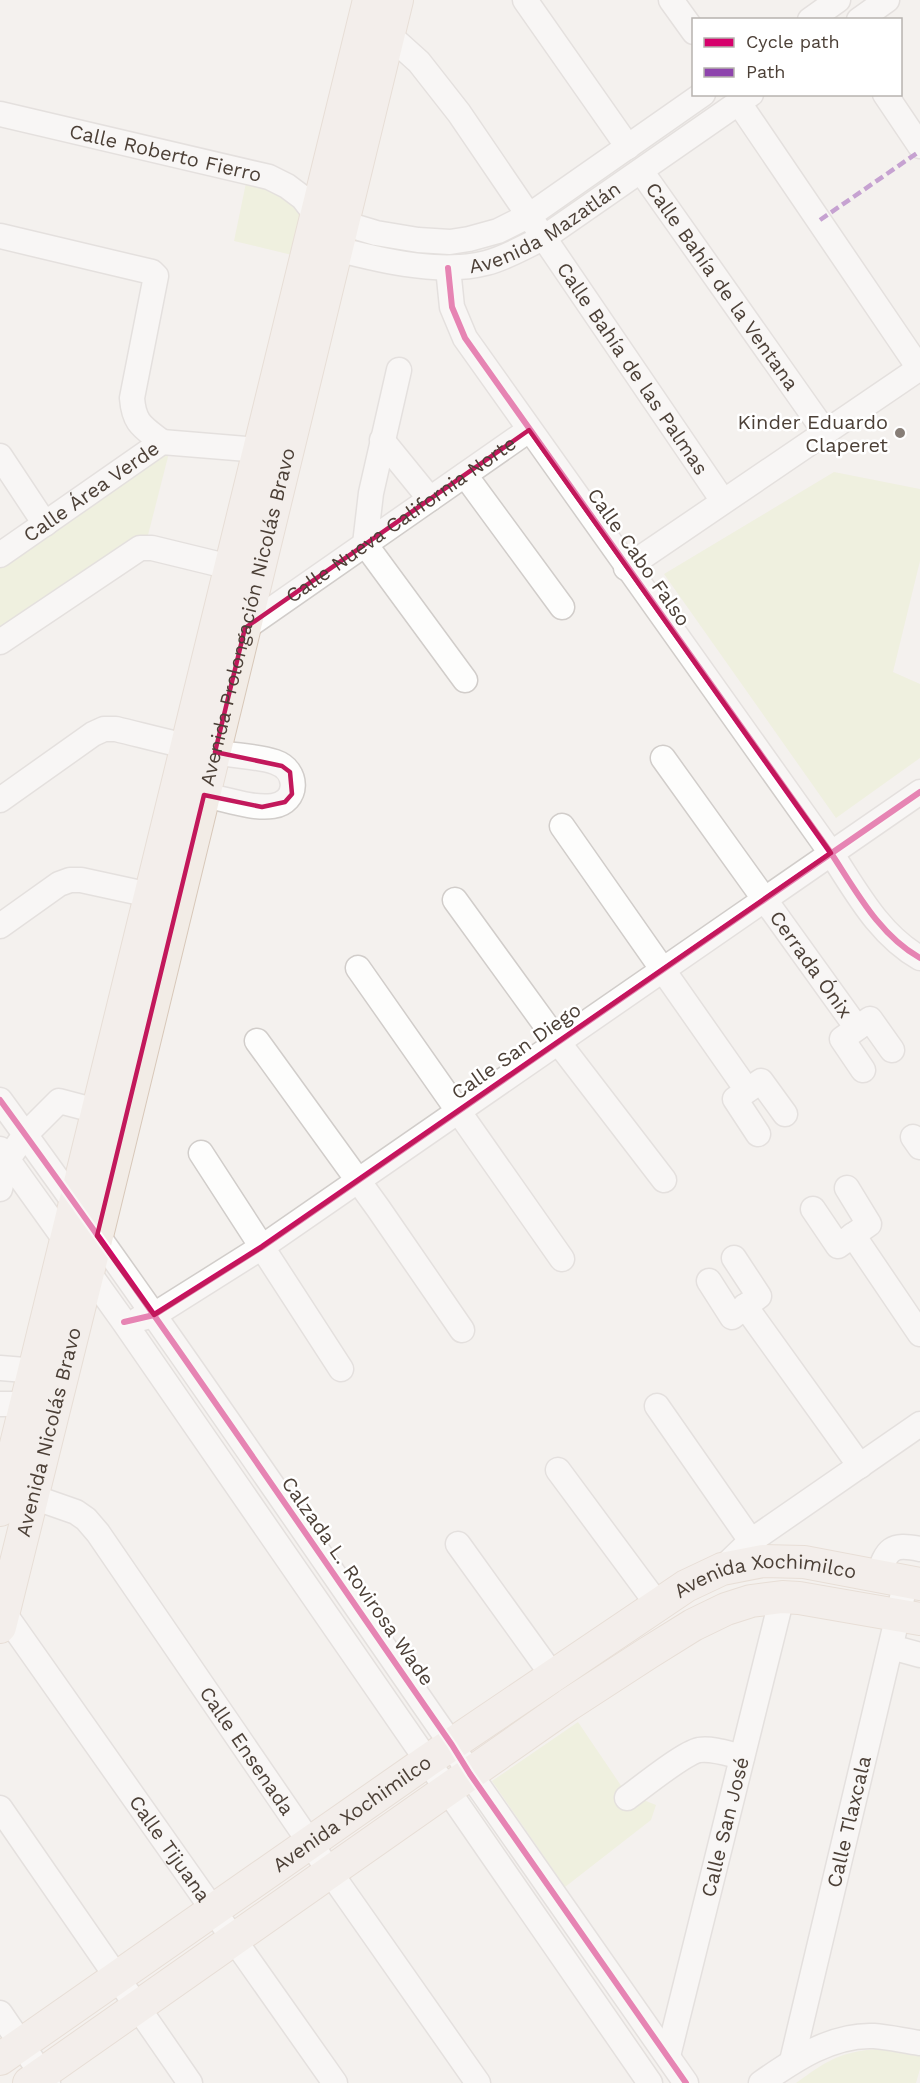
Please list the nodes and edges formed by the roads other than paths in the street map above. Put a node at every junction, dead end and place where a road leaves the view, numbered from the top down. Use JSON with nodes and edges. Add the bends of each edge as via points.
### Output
{"nodes":[{"id":1,"x":369,"y":0,"type":"edge"},
{"id":2,"x":398,"y":0,"type":"edge"},
{"id":3,"x":525,"y":0,"type":"edge"},
{"id":4,"x":671,"y":0,"type":"edge"},
{"id":5,"x":887,"y":0,"type":"edge"},
{"id":6,"x":862,"y":18,"type":"edge"},
{"id":7,"x":692,"y":31,"type":"edge"},
{"id":8,"x":389,"y":35,"type":"junction"},
{"id":9,"x":700,"y":96,"type":"edge"},
{"id":10,"x":886,"y":96,"type":"edge"},
{"id":11,"x":745,"y":99,"type":"edge"},
{"id":12,"x":0,"y":114,"type":"edge"},
{"id":13,"x":920,"y":146,"type":"edge"},
{"id":14,"x":628,"y":147,"type":"junction"},
{"id":15,"x":641,"y":171,"type":"junction"},
{"id":16,"x":530,"y":215,"type":"junction"},
{"id":17,"x":327,"y":233,"type":"junction"},
{"id":18,"x":0,"y":236,"type":"edge"},
{"id":19,"x":545,"y":237,"type":"junction"},
{"id":20,"x":448,"y":268,"type":"junction"},
{"id":21,"x":920,"y":368,"type":"edge"},
{"id":22,"x":399,"y":370,"type":"dead end"},
{"id":23,"x":529,"y":430,"type":"junction"},
{"id":24,"x":825,"y":432,"type":"junction"},
{"id":25,"x":381,"y":440,"type":"junction"},
{"id":26,"x":162,"y":442,"type":"junction"},
{"id":27,"x":259,"y":450,"type":"junction"},
{"id":28,"x":0,"y":456,"type":"edge"},
{"id":29,"x":465,"y":475,"type":"junction"},
{"id":30,"x":430,"y":499,"type":"junction"},
{"id":31,"x":723,"y":501,"type":"junction"},
{"id":32,"x":45,"y":524,"type":"junction"},
{"id":33,"x":365,"y":544,"type":"junction"},
{"id":34,"x":0,"y":555,"type":"edge"},
{"id":35,"x":230,"y":567,"type":"junction"},
{"id":36,"x":626,"y":568,"type":"junction"},
{"id":37,"x":562,"y":607,"type":"dead end"},
{"id":38,"x":245,"y":628,"type":"junction"},
{"id":39,"x":0,"y":642,"type":"edge"},
{"id":40,"x":465,"y":680,"type":"dead end"},
{"id":41,"x":201,"y":749,"type":"junction"},
{"id":42,"x":663,"y":758,"type":"dead end"},
{"id":43,"x":920,"y":792,"type":"edge"},
{"id":44,"x":204,"y":795,"type":"junction"},
{"id":45,"x":0,"y":800,"type":"edge"},
{"id":46,"x":562,"y":826,"type":"dead end"},
{"id":47,"x":831,"y":854,"type":"junction"},
{"id":48,"x":150,"y":896,"type":"junction"},
{"id":49,"x":765,"y":899,"type":"junction"},
{"id":50,"x":455,"y":900,"type":"dead end"},
{"id":51,"x":0,"y":926,"type":"edge"},
{"id":52,"x":920,"y":958,"type":"edge"},
{"id":53,"x":358,"y":968,"type":"dead end"},
{"id":54,"x":663,"y":969,"type":"junction"},
{"id":55,"x":857,"y":1028,"type":"junction"},
{"id":56,"x":257,"y":1041,"type":"dead end"},
{"id":57,"x":558,"y":1042,"type":"junction"},
{"id":58,"x":892,"y":1050,"type":"dead end"},
{"id":59,"x":863,"y":1070,"type":"dead end"},
{"id":60,"x":748,"y":1090,"type":"junction"},
{"id":61,"x":0,"y":1100,"type":"edge"},
{"id":62,"x":97,"y":1111,"type":"junction"},
{"id":63,"x":459,"y":1111,"type":"junction"},
{"id":64,"x":785,"y":1114,"type":"dead end"},
{"id":65,"x":758,"y":1134,"type":"dead end"},
{"id":66,"x":25,"y":1135,"type":"junction"},
{"id":67,"x":201,"y":1153,"type":"dead end"},
{"id":68,"x":4,"y":1154,"type":"edge"},
{"id":69,"x":358,"y":1180,"type":"junction"},
{"id":70,"x":664,"y":1180,"type":"dead end"},
{"id":71,"x":847,"y":1188,"type":"dead end"},
{"id":72,"x":0,"y":1190,"type":"edge"},
{"id":73,"x":75,"y":1202,"type":"junction"},
{"id":74,"x":813,"y":1209,"type":"dead end"},
{"id":75,"x":854,"y":1235,"type":"junction"},
{"id":76,"x":97,"y":1236,"type":"junction"},
{"id":77,"x":66,"y":1240,"type":"junction"},
{"id":78,"x":262,"y":1247,"type":"junction"},
{"id":79,"x":562,"y":1258,"type":"dead end"},
{"id":80,"x":734,"y":1258,"type":"dead end"},
{"id":81,"x":88,"y":1273,"type":"junction"},
{"id":82,"x":709,"y":1281,"type":"dead end"},
{"id":83,"x":746,"y":1306,"type":"junction"},
{"id":84,"x":154,"y":1315,"type":"junction"},
{"id":85,"x":124,"y":1322,"type":"junction"},
{"id":86,"x":462,"y":1330,"type":"dead end"},
{"id":87,"x":920,"y":1334,"type":"edge"},
{"id":88,"x":0,"y":1368,"type":"edge"},
{"id":89,"x":341,"y":1369,"type":"dead end"},
{"id":90,"x":49,"y":1372,"type":"junction"},
{"id":91,"x":27,"y":1404,"type":"edge"},
{"id":92,"x":657,"y":1406,"type":"dead end"},
{"id":93,"x":920,"y":1424,"type":"edge"},
{"id":94,"x":860,"y":1466,"type":"junction"},
{"id":95,"x":558,"y":1470,"type":"dead end"},
{"id":96,"x":13,"y":1498,"type":"edge"},
{"id":97,"x":751,"y":1542,"type":"junction"},
{"id":98,"x":458,"y":1544,"type":"dead end"},
{"id":99,"x":920,"y":1549,"type":"edge"},
{"id":100,"x":722,"y":1569,"type":"junction"},
{"id":101,"x":901,"y":1580,"type":"edge"},
{"id":102,"x":782,"y":1597,"type":"junction"},
{"id":103,"x":658,"y":1605,"type":"junction"},
{"id":104,"x":909,"y":1616,"type":"edge"},
{"id":105,"x":2,"y":1620,"type":"edge"},
{"id":106,"x":891,"y":1647,"type":"junction"},
{"id":107,"x":920,"y":1655,"type":"edge"},
{"id":108,"x":553,"y":1676,"type":"junction"},
{"id":109,"x":439,"y":1753,"type":"junction"},
{"id":110,"x":742,"y":1757,"type":"junction"},
{"id":111,"x":458,"y":1782,"type":"junction"},
{"id":112,"x":627,"y":1797,"type":"dead end"},
{"id":113,"x":0,"y":1808,"type":"edge"},
{"id":114,"x":310,"y":1843,"type":"junction"},
{"id":115,"x":330,"y":1872,"type":"junction"},
{"id":116,"x":213,"y":1910,"type":"junction"},
{"id":117,"x":234,"y":1939,"type":"junction"},
{"id":118,"x":117,"y":1977,"type":"junction"},
{"id":119,"x":137,"y":2007,"type":"junction"},
{"id":120,"x":0,"y":2013,"type":"edge"},
{"id":121,"x":920,"y":2043,"type":"edge"},
{"id":122,"x":10,"y":2051,"type":"edge"},
{"id":123,"x":668,"y":2056,"type":"junction"},
{"id":124,"x":792,"y":2061,"type":"junction"},
{"id":125,"x":40,"y":2080,"type":"edge"},
{"id":126,"x":190,"y":2083,"type":"edge"},
{"id":127,"x":335,"y":2083,"type":"edge"},
{"id":128,"x":478,"y":2083,"type":"edge"},
{"id":129,"x":650,"y":2083,"type":"edge"},
{"id":130,"x":686,"y":2083,"type":"edge"},
{"id":131,"x":761,"y":2083,"type":"edge"}],
"edges":[{"from":1,"to":17,"type":"main road","name":"Avenida Prolongación Nicolás Bravo"},
{"from":2,"to":8,"type":"main road","name":"Avenida Prolongación Nicolás Bravo"},
{"from":3,"to":14,"type":"street"},
{"from":4,"to":7,"type":"street"},
{"from":5,"to":6,"type":"street"},
{"from":8,"to":16,"type":"street","name":"Calle Bahía de las Palmas","via":[[419,62],[459,112]]},
{"from":8,"to":17,"type":"main road","name":"Avenida Prolongación Nicolás Bravo"},
{"from":9,"to":14,"type":"street","name":"Avenida Mazatlán"},
{"from":10,"to":13,"type":"street"},
{"from":11,"to":15,"type":"street","name":"Avenida Mazatlán"},
{"from":11,"to":21,"type":"street"},
{"from":12,"to":17,"type":"street","name":"Calle Roberto Fierro","via":[[269,177],[303,198]]},
{"from":14,"to":16,"type":"street","name":"Avenida Mazatlán"},
{"from":15,"to":19,"type":"street","name":"Avenida Mazatlán"},
{"from":15,"to":24,"type":"street","name":"Calle Bahía de la Ventana"},
{"from":16,"to":17,"type":"street","name":"Avenida Mazatlán","via":[[498,231],[450,242],[376,233]]},
{"from":16,"to":19,"type":"street","name":"Calle Bahía de las Palmas"},
{"from":17,"to":20,"type":"street","name":"Avenida Mazatlán","via":[[369,257]]},
{"from":17,"to":27,"type":"main road","name":"Avenida Prolongación Nicolás Bravo"},
{"from":17,"to":38,"type":"main road","name":"Avenida Prolongación Nicolás Bravo"},
{"from":18,"to":26,"type":"street","via":[[156,276],[132,398],[133,413]]},
{"from":19,"to":20,"type":"street","name":"Avenida Mazatlán","via":[[485,263]]},
{"from":19,"to":31,"type":"street","name":"Calle Bahía de las Palmas"},
{"from":20,"to":23,"type":"street","name":"Calle Cabo Falso","via":[[452,307],[465,338]]},
{"from":21,"to":24,"type":"street"},
{"from":22,"to":25,"type":"street"},
{"from":23,"to":29,"type":"street","name":"Calle Nueva California Norte"},
{"from":23,"to":36,"type":"street","name":"Calle Cabo Falso"},
{"from":24,"to":31,"type":"street"},
{"from":25,"to":30,"type":"street"},
{"from":25,"to":33,"type":"street"},
{"from":26,"to":27,"type":"street","name":"Calle Área Verde"},
{"from":26,"to":32,"type":"street","name":"Calle Área Verde"},
{"from":27,"to":35,"type":"main road","name":"Avenida Prolongación Nicolás Bravo"},
{"from":28,"to":32,"type":"street"},
{"from":29,"to":30,"type":"street","name":"Calle Nueva California Norte"},
{"from":29,"to":37,"type":"street"},
{"from":30,"to":33,"type":"street","name":"Calle Nueva California Norte"},
{"from":31,"to":36,"type":"street"},
{"from":32,"to":34,"type":"street","name":"Calle Área Verde"},
{"from":33,"to":38,"type":"street","name":"Calle Nueva California Norte"},
{"from":33,"to":40,"type":"street"},
{"from":35,"to":39,"type":"street","via":[[140,548]]},
{"from":35,"to":41,"type":"main road","name":"Avenida Prolongación Nicolás Bravo"},
{"from":36,"to":47,"type":"street","name":"Calle Cabo Falso"},
{"from":38,"to":41,"type":"main road","name":"Avenida Prolongación Nicolás Bravo"},
{"from":41,"to":44,"type":"main road","name":"Avenida Prolongación Nicolás Bravo"},
{"from":41,"to":44,"type":"street","via":[[274,762],[290,772],[294,783],[292,794],[276,806],[262,807]]},
{"from":41,"to":45,"type":"street","via":[[104,729]]},
{"from":41,"to":48,"type":"main road","name":"Avenida Prolongación Nicolás Bravo"},
{"from":42,"to":49,"type":"street","name":"Cerrada Ónix"},
{"from":43,"to":47,"type":"street","name":"Calle San Diego"},
{"from":44,"to":76,"type":"main road","name":"Avenida Prolongación Nicolás Bravo"},
{"from":46,"to":54,"type":"street"},
{"from":47,"to":49,"type":"street","name":"Calle San Diego"},
{"from":47,"to":52,"type":"street","name":"Calle Cabo Falso","via":[[880,924]]},
{"from":48,"to":51,"type":"street","via":[[70,880]]},
{"from":48,"to":62,"type":"main road","name":"Avenida Prolongación Nicolás Bravo"},
{"from":49,"to":54,"type":"street","name":"Calle San Diego"},
{"from":49,"to":55,"type":"street","name":"Cerrada Ónix"},
{"from":50,"to":57,"type":"street"},
{"from":53,"to":63,"type":"street"},
{"from":54,"to":57,"type":"street","name":"Calle San Diego"},
{"from":54,"to":60,"type":"street"},
{"from":55,"to":58,"type":"street","via":[[870,1019]]},
{"from":55,"to":59,"type":"street","via":[[842,1039]]},
{"from":56,"to":69,"type":"street"},
{"from":57,"to":63,"type":"street","name":"Calle San Diego"},
{"from":57,"to":70,"type":"street"},
{"from":60,"to":64,"type":"street"},
{"from":60,"to":65,"type":"street"},
{"from":61,"to":66,"type":"street","name":"Calzada L. Rovirosa Wade"},
{"from":62,"to":66,"type":"street","via":[[59,1101]]},
{"from":62,"to":73,"type":"main road","name":"Avenida Prolongación Nicolás Bravo"},
{"from":63,"to":69,"type":"street","name":"Calle San Diego"},
{"from":63,"to":79,"type":"street"},
{"from":66,"to":68,"type":"street"},
{"from":66,"to":73,"type":"street","name":"Calzada L. Rovirosa Wade"},
{"from":67,"to":78,"type":"street"},
{"from":68,"to":72,"type":"street"},
{"from":68,"to":77,"type":"street","name":"Calzada L. Rovirosa Wade"},
{"from":69,"to":78,"type":"street","name":"Calle San Diego"},
{"from":69,"to":86,"type":"street"},
{"from":71,"to":75,"type":"street"},
{"from":73,"to":76,"type":"street","name":"Calzada L. Rovirosa Wade"},
{"from":73,"to":77,"type":"main road","name":"Avenida Nicolás Bravo"},
{"from":74,"to":75,"type":"street"},
{"from":75,"to":87,"type":"street"},
{"from":76,"to":81,"type":"main road","name":"Avenida Nicolás Bravo"},
{"from":76,"to":84,"type":"street","name":"Calzada L. Rovirosa Wade"},
{"from":77,"to":81,"type":"street","name":"Calzada L. Rovirosa Wade"},
{"from":77,"to":90,"type":"main road","name":"Avenida Nicolás Bravo"},
{"from":78,"to":84,"type":"street","name":"Calle San Diego"},
{"from":78,"to":89,"type":"street"},
{"from":80,"to":83,"type":"street","via":[[759,1296]]},
{"from":81,"to":85,"type":"street","name":"Calzada L. Rovirosa Wade"},
{"from":81,"to":90,"type":"main road","name":"Avenida Nicolás Bravo"},
{"from":82,"to":83,"type":"street","via":[[732,1317]]},
{"from":83,"to":94,"type":"street"},
{"from":84,"to":85,"type":"street","name":"Calle San Diego"},
{"from":84,"to":109,"type":"street","name":"Calzada L. Rovirosa Wade"},
{"from":85,"to":109,"type":"street","name":"Calzada L. Rovirosa Wade"},
{"from":88,"to":90,"type":"street"},
{"from":90,"to":91,"type":"main road","name":"Avenida Nicolás Bravo"},
{"from":91,"to":96,"type":"main road","name":"Avenida Nicolás Bravo"},
{"from":92,"to":97,"type":"street"},
{"from":93,"to":94,"type":"street"},
{"from":94,"to":97,"type":"street"},
{"from":95,"to":103,"type":"street"},
{"from":96,"to":105,"type":"main road","name":"Avenida Nicolás Bravo"},
{"from":96,"to":114,"type":"street","name":"Calle Ensenada","via":[[76,1512],[86,1519]]},
{"from":97,"to":100,"type":"street"},
{"from":98,"to":108,"type":"street"},
{"from":99,"to":101,"type":"street","name":"Calle Tlaxcala","via":[[893,1548],[885,1555]]},
{"from":100,"to":101,"type":"main road","name":"Avenida Xochimilco","via":[[763,1561],[804,1562]]},
{"from":100,"to":103,"type":"main road","name":"Avenida Xochimilco"},
{"from":101,"to":104,"type":"street","name":"Calle Tlaxcala"},
{"from":102,"to":104,"type":"main road","name":"Avenida Xochimilco"},
{"from":102,"to":110,"type":"street","name":"Calle San José"},
{"from":102,"to":111,"type":"main road","name":"Avenida Xochimilco","via":[[751,1601],[693,1625]]},
{"from":103,"to":108,"type":"main road","name":"Avenida Xochimilco"},
{"from":104,"to":106,"type":"street","name":"Calle Tlaxcala"},
{"from":105,"to":116,"type":"street","name":"Calle Tijuana"},
{"from":106,"to":107,"type":"street"},
{"from":106,"to":124,"type":"street","name":"Calle Tlaxcala"},
{"from":108,"to":109,"type":"main road","name":"Avenida Xochimilco"},
{"from":109,"to":111,"type":"street","name":"Calzada L. Rovirosa Wade"},
{"from":109,"to":114,"type":"main road","name":"Avenida Xochimilco"},
{"from":110,"to":112,"type":"street","via":[[698,1750]]},
{"from":110,"to":123,"type":"street","name":"Calle San José"},
{"from":111,"to":115,"type":"main road","name":"Avenida Xochimilco"},
{"from":111,"to":123,"type":"street","name":"Calzada L. Rovirosa Wade"},
{"from":111,"to":129,"type":"street","name":"Calzada L. Rovirosa Wade"},
{"from":113,"to":118,"type":"street"},
{"from":114,"to":115,"type":"street","name":"Calle Ensenada"},
{"from":114,"to":116,"type":"main road","name":"Avenida Xochimilco"},
{"from":115,"to":117,"type":"main road","name":"Avenida Xochimilco"},
{"from":115,"to":128,"type":"street","name":"Calle Ensenada"},
{"from":116,"to":117,"type":"street","name":"Calle Tijuana"},
{"from":116,"to":118,"type":"main road","name":"Avenida Xochimilco"},
{"from":117,"to":119,"type":"main road","name":"Avenida Xochimilco"},
{"from":117,"to":127,"type":"street","name":"Calle Tijuana"},
{"from":118,"to":119,"type":"street"},
{"from":118,"to":122,"type":"main road","name":"Avenida Xochimilco"},
{"from":119,"to":125,"type":"main road","name":"Avenida Xochimilco"},
{"from":119,"to":126,"type":"street"},
{"from":120,"to":122,"type":"street"},
{"from":121,"to":124,"type":"street","via":[[874,2036],[851,2038]]},
{"from":122,"to":125,"type":"street"},
{"from":123,"to":130,"type":"street","name":"Calzada L. Rovirosa Wade"},
{"from":124,"to":131,"type":"street"}]}
